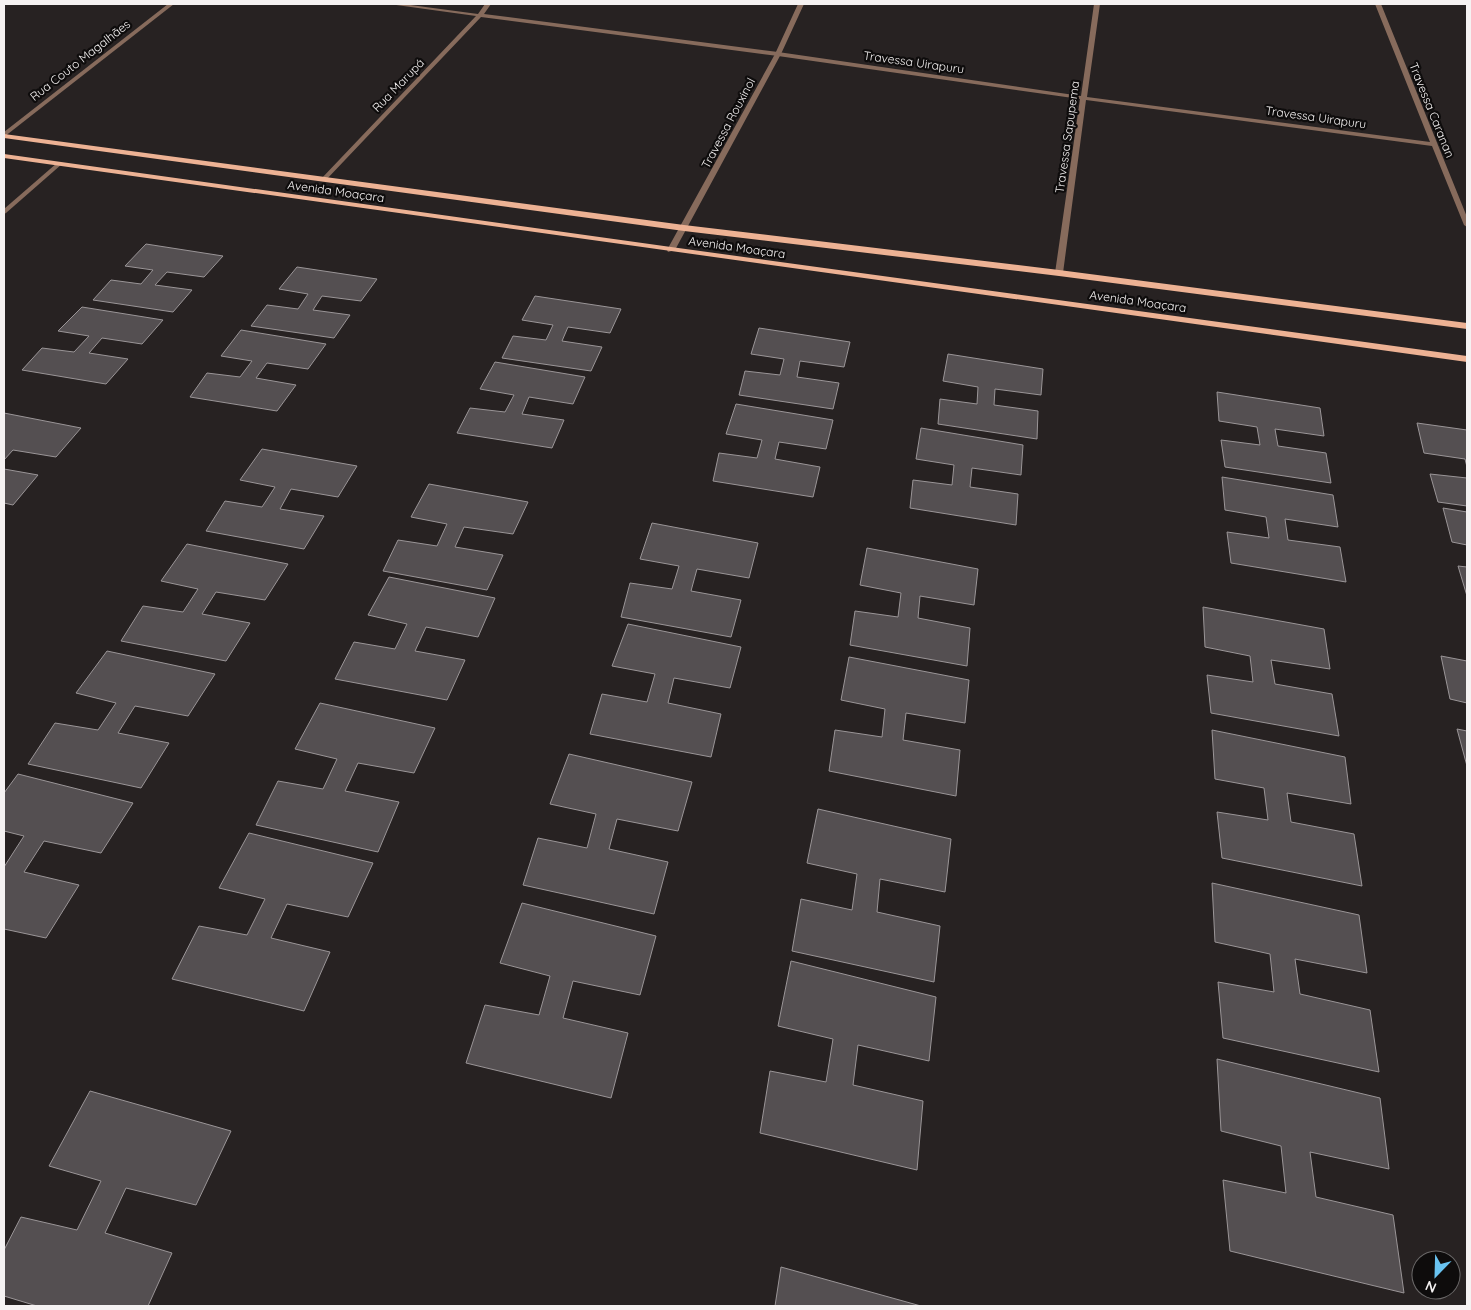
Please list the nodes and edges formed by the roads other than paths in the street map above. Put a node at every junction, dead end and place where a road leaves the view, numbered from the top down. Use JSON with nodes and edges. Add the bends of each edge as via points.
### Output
{"nodes":[{"id":1,"x":171,"y":4,"type":"edge"},
{"id":2,"x":392,"y":4,"type":"edge"},
{"id":3,"x":488,"y":4,"type":"edge"},
{"id":4,"x":801,"y":4,"type":"edge"},
{"id":5,"x":1097,"y":4,"type":"edge"},
{"id":6,"x":1378,"y":4,"type":"edge"},
{"id":7,"x":481,"y":14,"type":"junction"},
{"id":8,"x":778,"y":54,"type":"junction"},
{"id":9,"x":1083,"y":98,"type":"junction"},
{"id":10,"x":4,"y":135,"type":"edge"},
{"id":11,"x":1433,"y":144,"type":"junction"},
{"id":12,"x":4,"y":156,"type":"edge"},
{"id":13,"x":59,"y":164,"type":"junction"},
{"id":14,"x":322,"y":180,"type":"junction"},
{"id":15,"x":4,"y":212,"type":"edge"},
{"id":16,"x":1467,"y":225,"type":"edge"},
{"id":17,"x":684,"y":228,"type":"junction"},
{"id":18,"x":671,"y":250,"type":"junction"},
{"id":19,"x":1059,"y":273,"type":"junction"},
{"id":20,"x":1467,"y":326,"type":"edge"},
{"id":21,"x":1467,"y":359,"type":"edge"}],
"edges":[{"from":1,"to":10,"type":"street","name":"Rua Couto Magalhães"},
{"from":2,"to":7,"type":"street","name":"Travessa Uirapuru"},
{"from":3,"to":7,"type":"street","name":"Rua Marupá"},
{"from":4,"to":8,"type":"street","name":"Travessa Rouxinol"},
{"from":5,"to":9,"type":"street","name":"Travessa Sapupema"},
{"from":6,"to":11,"type":"street","name":"Travessa Caranan"},
{"from":7,"to":8,"type":"street","name":"Travessa Uirapuru"},
{"from":7,"to":14,"type":"street","name":"Rua Marupá"},
{"from":8,"to":9,"type":"street","name":"Travessa Uirapuru"},
{"from":8,"to":17,"type":"street","name":"Travessa Rouxinol"},
{"from":9,"to":11,"type":"street","name":"Travessa Uirapuru"},
{"from":9,"to":19,"type":"street","name":"Travessa Sapupema"},
{"from":10,"to":14,"type":"main road","name":"Avenida Moaçara"},
{"from":11,"to":16,"type":"street","name":"Travessa Caranan"},
{"from":12,"to":13,"type":"main road","name":"Avenida Moaçara"},
{"from":13,"to":15,"type":"street"},
{"from":13,"to":18,"type":"main road","name":"Avenida Moaçara"},
{"from":14,"to":17,"type":"main road","name":"Avenida Moaçara"},
{"from":17,"to":18,"type":"street","name":"Travessa Rouxinol"},
{"from":17,"to":19,"type":"main road","name":"Avenida Moaçara"},
{"from":18,"to":21,"type":"main road","name":"Avenida Moaçara"},
{"from":19,"to":20,"type":"main road","name":"Avenida Moaçara"}]}
